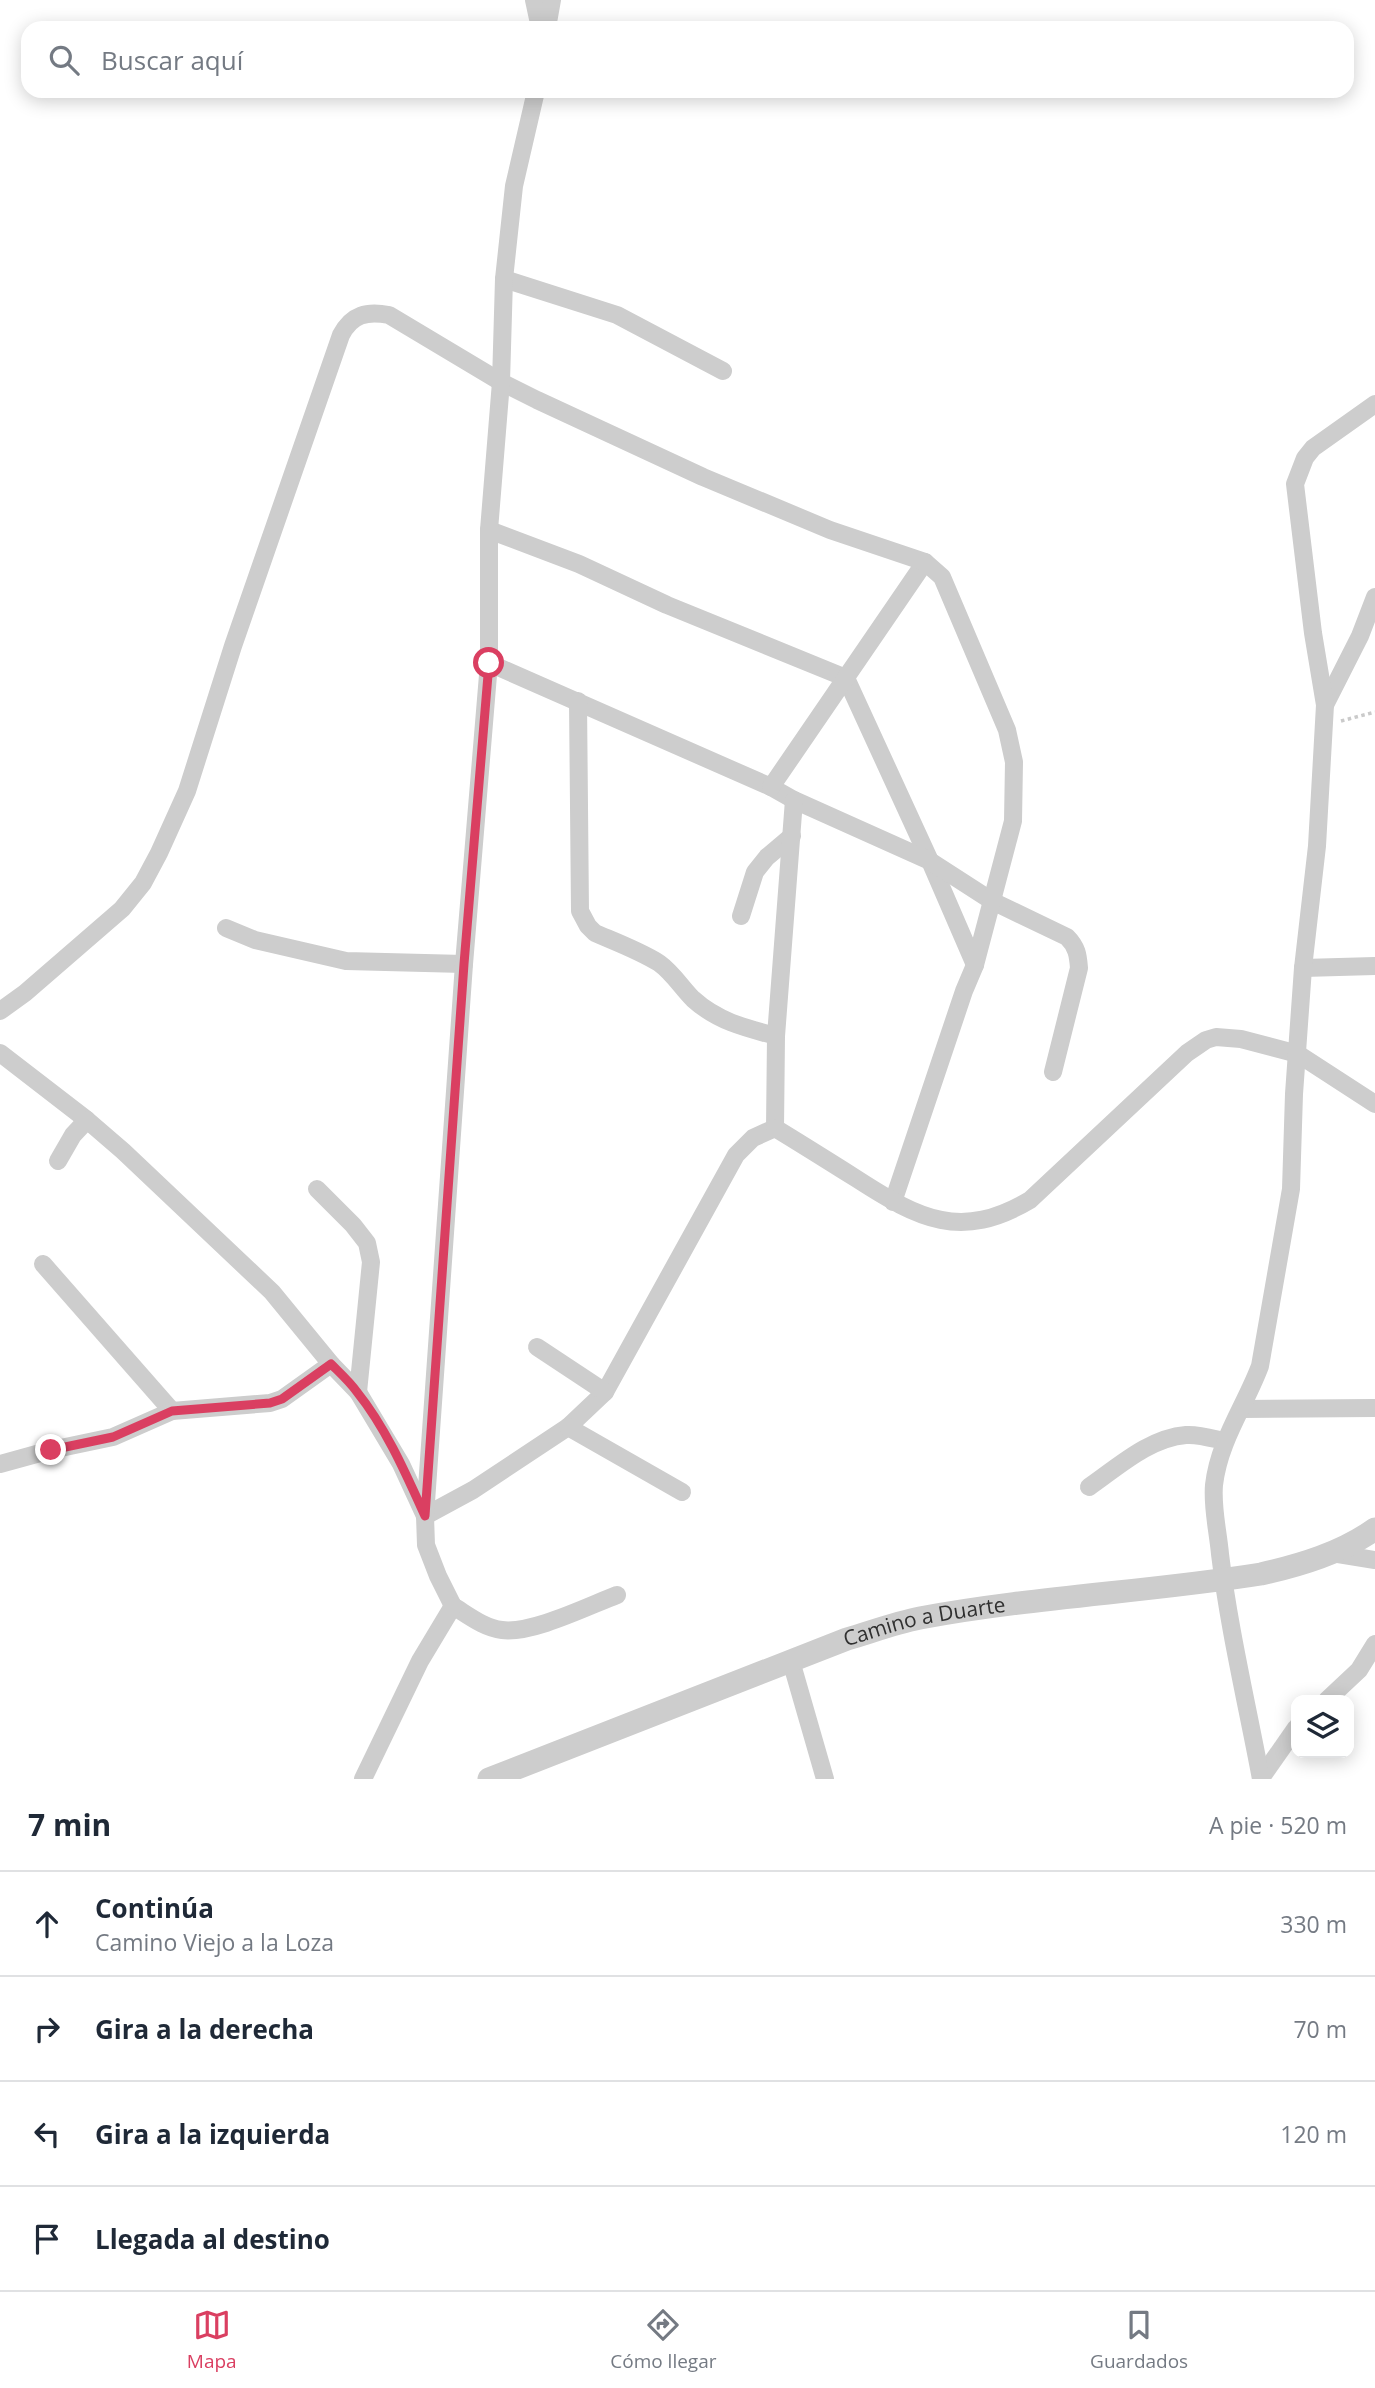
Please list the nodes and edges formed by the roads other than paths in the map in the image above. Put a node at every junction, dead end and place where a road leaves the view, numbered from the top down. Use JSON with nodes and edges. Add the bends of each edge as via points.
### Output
{"nodes":[{"id":1,"x":534,"y":0,"type":"edge"},
{"id":2,"x":552,"y":0,"type":"edge"},
{"id":3,"x":538,"y":21,"type":"edge"},
{"id":4,"x":548,"y":21,"type":"edge"},
{"id":5,"x":534,"y":98,"type":"edge"},
{"id":6,"x":504,"y":278,"type":"junction"},
{"id":7,"x":723,"y":370,"type":"dead end"},
{"id":8,"x":501,"y":382,"type":"junction"},
{"id":9,"x":1375,"y":404,"type":"edge"},
{"id":10,"x":489,"y":530,"type":"junction"},
{"id":11,"x":925,"y":562,"type":"junction"},
{"id":12,"x":1375,"y":597,"type":"edge"},
{"id":13,"x":489,"y":663,"type":"junction"},
{"id":14,"x":846,"y":678,"type":"junction"},
{"id":15,"x":578,"y":701,"type":"junction"},
{"id":16,"x":1325,"y":705,"type":"junction"},
{"id":17,"x":771,"y":787,"type":"junction"},
{"id":18,"x":794,"y":800,"type":"junction"},
{"id":19,"x":792,"y":836,"type":"junction"},
{"id":20,"x":930,"y":861,"type":"junction"},
{"id":21,"x":992,"y":901,"type":"junction"},
{"id":22,"x":741,"y":916,"type":"dead end"},
{"id":23,"x":226,"y":929,"type":"dead end"},
{"id":24,"x":464,"y":964,"type":"junction"},
{"id":25,"x":975,"y":965,"type":"junction"},
{"id":26,"x":1375,"y":966,"type":"edge"},
{"id":27,"x":1303,"y":968,"type":"junction"},
{"id":28,"x":0,"y":1012,"type":"edge"},
{"id":29,"x":776,"y":1036,"type":"junction"},
{"id":30,"x":0,"y":1053,"type":"edge"},
{"id":31,"x":1298,"y":1054,"type":"junction"},
{"id":32,"x":1053,"y":1072,"type":"dead end"},
{"id":33,"x":1375,"y":1104,"type":"edge"},
{"id":34,"x":87,"y":1120,"type":"junction"},
{"id":35,"x":775,"y":1128,"type":"junction"},
{"id":36,"x":58,"y":1161,"type":"dead end"},
{"id":37,"x":317,"y":1188,"type":"dead end"},
{"id":38,"x":893,"y":1202,"type":"junction"},
{"id":39,"x":43,"y":1264,"type":"dead end"},
{"id":40,"x":537,"y":1346,"type":"dead end"},
{"id":41,"x":331,"y":1364,"type":"junction"},
{"id":42,"x":358,"y":1392,"type":"junction"},
{"id":43,"x":605,"y":1392,"type":"junction"},
{"id":44,"x":1375,"y":1408,"type":"edge"},
{"id":45,"x":1241,"y":1409,"type":"junction"},
{"id":46,"x":172,"y":1411,"type":"junction"},
{"id":47,"x":568,"y":1427,"type":"junction"},
{"id":48,"x":1224,"y":1441,"type":"junction"},
{"id":49,"x":0,"y":1464,"type":"edge"},
{"id":50,"x":1089,"y":1487,"type":"dead end"},
{"id":51,"x":682,"y":1492,"type":"dead end"},
{"id":52,"x":425,"y":1516,"type":"junction"},
{"id":53,"x":1375,"y":1529,"type":"edge"},
{"id":54,"x":1332,"y":1553,"type":"junction"},
{"id":55,"x":1375,"y":1560,"type":"edge"},
{"id":56,"x":1223,"y":1580,"type":"junction"},
{"id":57,"x":617,"y":1595,"type":"dead end"},
{"id":58,"x":453,"y":1606,"type":"junction"},
{"id":59,"x":1375,"y":1644,"type":"edge"},
{"id":60,"x":791,"y":1661,"type":"junction"},
{"id":61,"x":1332,"y":1695,"type":"edge"},
{"id":62,"x":1291,"y":1735,"type":"edge"},
{"id":63,"x":1261,"y":1778,"type":"edge"},
{"id":64,"x":363,"y":1779,"type":"edge"},
{"id":65,"x":489,"y":1779,"type":"edge"},
{"id":66,"x":825,"y":1779,"type":"edge"}],
"edges":[{"from":1,"to":3,"type":"street"},
{"from":2,"to":4,"type":"street"},
{"from":5,"to":6,"type":"street","via":[[514,186]]},
{"from":6,"to":7,"type":"street","via":[[617,315]]},
{"from":6,"to":8,"type":"street"},
{"from":8,"to":10,"type":"street"},
{"from":8,"to":11,"type":"street","via":[[703,477],[830,530]]},
{"from":8,"to":28,"type":"street","via":[[389,315],[361,314],[348,322],[237,633],[187,791],[159,853],[122,909]]},
{"from":9,"to":16,"type":"street","via":[[1313,448],[1295,484]]},
{"from":10,"to":13,"type":"street"},
{"from":10,"to":14,"type":"street"},
{"from":11,"to":14,"type":"street"},
{"from":11,"to":21,"type":"street","via":[[946,583],[1007,730],[1014,762],[1013,821]]},
{"from":12,"to":16,"type":"street"},
{"from":13,"to":15,"type":"street"},
{"from":13,"to":24,"type":"street"},
{"from":14,"to":17,"type":"street"},
{"from":14,"to":20,"type":"street"},
{"from":15,"to":17,"type":"street"},
{"from":15,"to":29,"type":"street","via":[[580,911],[588,926],[657,962],[718,1018]]},
{"from":16,"to":27,"type":"street","via":[[1317,846]]},
{"from":17,"to":18,"type":"street"},
{"from":18,"to":19,"type":"street"},
{"from":18,"to":20,"type":"street"},
{"from":19,"to":22,"type":"street","via":[[755,872]]},
{"from":19,"to":29,"type":"street"},
{"from":20,"to":21,"type":"street"},
{"from":20,"to":25,"type":"street"},
{"from":21,"to":25,"type":"street"},
{"from":21,"to":32,"type":"street","via":[[1067,937],[1077,952],[1079,968]]},
{"from":23,"to":24,"type":"street","via":[[346,961]]},
{"from":24,"to":52,"type":"street"},
{"from":25,"to":38,"type":"street"},
{"from":26,"to":27,"type":"street"},
{"from":27,"to":31,"type":"street"},
{"from":29,"to":35,"type":"street"},
{"from":30,"to":34,"type":"street"},
{"from":31,"to":33,"type":"street"},
{"from":31,"to":38,"type":"street","via":[[1241,1039],[1206,1040],[1030,1200],[991,1219],[946,1221]]},
{"from":31,"to":45,"type":"street","via":[[1291,1189],[1262,1356]]},
{"from":34,"to":36,"type":"street"},
{"from":34,"to":41,"type":"street","via":[[249,1268]]},
{"from":35,"to":38,"type":"street"},
{"from":35,"to":43,"type":"street","via":[[753,1138],[736,1155]]},
{"from":37,"to":42,"type":"street","via":[[367,1243],[371,1262]]},
{"from":39,"to":46,"type":"street"},
{"from":40,"to":43,"type":"street"},
{"from":41,"to":42,"type":"street"},
{"from":41,"to":46,"type":"street","via":[[270,1403]]},
{"from":42,"to":52,"type":"street","via":[[401,1464]]},
{"from":43,"to":47,"type":"street"},
{"from":44,"to":45,"type":"street"},
{"from":45,"to":48,"type":"street"},
{"from":46,"to":49,"type":"street","via":[[113,1437]]},
{"from":47,"to":51,"type":"street"},
{"from":47,"to":52,"type":"street"},
{"from":48,"to":50,"type":"street","via":[[1186,1435],[1167,1439],[1144,1449]]},
{"from":48,"to":56,"type":"street","via":[[1214,1485]]},
{"from":52,"to":58,"type":"street","via":[[426,1545]]},
{"from":53,"to":54,"type":"street","name":"Camino a Duarte"},
{"from":54,"to":55,"type":"street"},
{"from":54,"to":56,"type":"street","name":"Camino a Duarte","via":[[1295,1566]]},
{"from":56,"to":60,"type":"street","name":"Camino a Duarte","via":[[917,1619]]},
{"from":56,"to":63,"type":"street"},
{"from":57,"to":58,"type":"street","via":[[518,1630],[484,1625]]},
{"from":58,"to":64,"type":"street","via":[[420,1661]]},
{"from":59,"to":61,"type":"street","via":[[1359,1670]]},
{"from":60,"to":65,"type":"street","name":"Camino a Duarte"},
{"from":60,"to":66,"type":"street"},
{"from":62,"to":63,"type":"street"}]}
